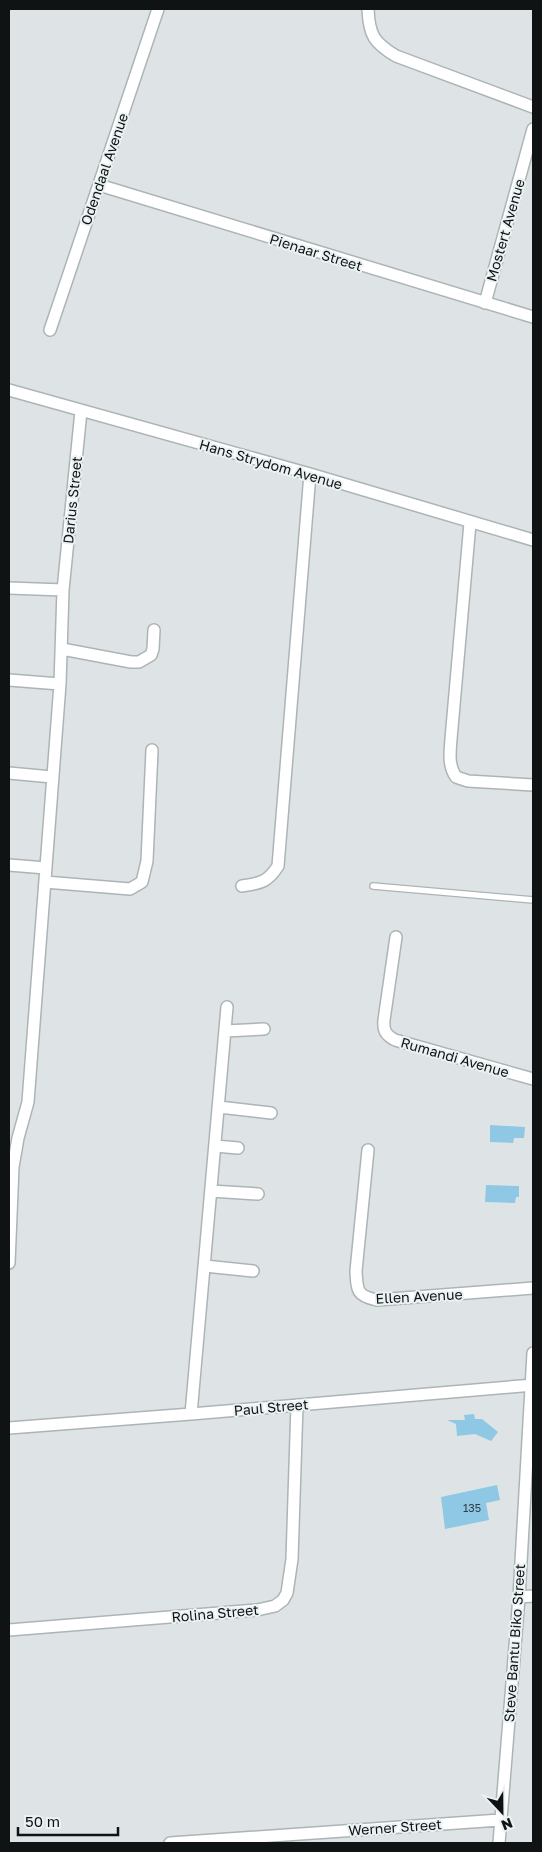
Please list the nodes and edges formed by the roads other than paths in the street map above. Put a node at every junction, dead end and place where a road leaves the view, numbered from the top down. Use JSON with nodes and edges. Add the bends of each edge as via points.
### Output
{"nodes":[{"id":1,"x":158,"y":9,"type":"edge"},
{"id":2,"x":368,"y":9,"type":"edge"},
{"id":3,"x":533,"y":107,"type":"edge"},
{"id":4,"x":533,"y":129,"type":"edge"},
{"id":5,"x":99,"y":185,"type":"junction"},
{"id":6,"x":485,"y":303,"type":"junction"},
{"id":7,"x":533,"y":317,"type":"edge"},
{"id":8,"x":50,"y":330,"type":"dead end"},
{"id":9,"x":9,"y":390,"type":"edge"},
{"id":10,"x":81,"y":411,"type":"junction"},
{"id":11,"x":310,"y":474,"type":"junction"},
{"id":12,"x":470,"y":523,"type":"junction"},
{"id":13,"x":533,"y":540,"type":"edge"},
{"id":14,"x":9,"y":588,"type":"edge"},
{"id":15,"x":63,"y":590,"type":"junction"},
{"id":16,"x":154,"y":630,"type":"dead end"},
{"id":17,"x":62,"y":649,"type":"junction"},
{"id":18,"x":9,"y":680,"type":"edge"},
{"id":19,"x":60,"y":684,"type":"junction"},
{"id":20,"x":152,"y":750,"type":"dead end"},
{"id":21,"x":9,"y":773,"type":"edge"},
{"id":22,"x":52,"y":777,"type":"junction"},
{"id":23,"x":533,"y":785,"type":"edge"},
{"id":24,"x":9,"y":865,"type":"edge"},
{"id":25,"x":46,"y":868,"type":"junction"},
{"id":26,"x":45,"y":882,"type":"junction"},
{"id":27,"x":242,"y":886,"type":"dead end"},
{"id":28,"x":373,"y":886,"type":"dead end"},
{"id":29,"x":533,"y":900,"type":"edge"},
{"id":30,"x":396,"y":937,"type":"dead end"},
{"id":31,"x":227,"y":1007,"type":"dead end"},
{"id":32,"x":264,"y":1029,"type":"dead end"},
{"id":33,"x":225,"y":1031,"type":"junction"},
{"id":34,"x":533,"y":1079,"type":"edge"},
{"id":35,"x":219,"y":1107,"type":"junction"},
{"id":36,"x":272,"y":1113,"type":"dead end"},
{"id":37,"x":215,"y":1146,"type":"junction"},
{"id":38,"x":238,"y":1148,"type":"dead end"},
{"id":39,"x":368,"y":1150,"type":"dead end"},
{"id":40,"x":211,"y":1191,"type":"junction"},
{"id":41,"x":258,"y":1194,"type":"dead end"},
{"id":42,"x":9,"y":1262,"type":"edge"},
{"id":43,"x":205,"y":1266,"type":"junction"},
{"id":44,"x":253,"y":1271,"type":"dead end"},
{"id":45,"x":533,"y":1288,"type":"edge"},
{"id":46,"x":533,"y":1353,"type":"edge"},
{"id":47,"x":532,"y":1386,"type":"edge"},
{"id":48,"x":298,"y":1405,"type":"junction"},
{"id":49,"x":191,"y":1414,"type":"junction"},
{"id":50,"x":9,"y":1428,"type":"edge"},
{"id":51,"x":533,"y":1596,"type":"edge"},
{"id":52,"x":519,"y":1597,"type":"junction"},
{"id":53,"x":9,"y":1630,"type":"edge"},
{"id":54,"x":500,"y":1820,"type":"junction"},
{"id":55,"x":271,"y":1839,"type":"edge"},
{"id":56,"x":170,"y":1843,"type":"edge"},
{"id":57,"x":499,"y":1843,"type":"edge"}],
"edges":[{"from":1,"to":5,"type":"street","name":"Odendaal Avenue"},
{"from":2,"to":3,"type":"street","via":[[369,27],[380,46],[396,56]]},
{"from":4,"to":6,"type":"street","name":"Mostert Avenue"},
{"from":5,"to":6,"type":"street","name":"Pienaar Street"},
{"from":5,"to":8,"type":"street","name":"Odendaal Avenue"},
{"from":6,"to":7,"type":"street","name":"Pienaar Street"},
{"from":9,"to":10,"type":"street","name":"Hans Strydom Avenue"},
{"from":10,"to":11,"type":"street","name":"Hans Strydom Avenue"},
{"from":10,"to":15,"type":"street","name":"Darius Street"},
{"from":11,"to":12,"type":"street","name":"Hans Strydom Avenue"},
{"from":11,"to":27,"type":"street","via":[[278,866],[263,882]]},
{"from":12,"to":13,"type":"street","name":"Hans Strydom Avenue"},
{"from":12,"to":23,"type":"street","via":[[451,739],[452,770],[456,777],[468,781]]},
{"from":14,"to":15,"type":"street"},
{"from":15,"to":17,"type":"street","name":"Darius Street"},
{"from":16,"to":17,"type":"street","via":[[151,655],[139,662]]},
{"from":17,"to":19,"type":"street","name":"Darius Street"},
{"from":18,"to":19,"type":"street"},
{"from":19,"to":22,"type":"street","name":"Darius Street"},
{"from":20,"to":26,"type":"street","via":[[147,861],[142,882],[130,889]]},
{"from":21,"to":22,"type":"street"},
{"from":22,"to":25,"type":"street","name":"Darius Street"},
{"from":24,"to":25,"type":"street"},
{"from":25,"to":26,"type":"street","name":"Darius Street"},
{"from":26,"to":42,"type":"street","name":"Darius Street","via":[[28,1102],[13,1167]]},
{"from":28,"to":29,"type":"lane"},
{"from":30,"to":34,"type":"street","name":"Rumandi Avenue","via":[[384,1020],[385,1034],[395,1040]]},
{"from":31,"to":33,"type":"street"},
{"from":32,"to":33,"type":"street"},
{"from":33,"to":35,"type":"street"},
{"from":35,"to":36,"type":"street"},
{"from":35,"to":37,"type":"street"},
{"from":37,"to":38,"type":"street"},
{"from":37,"to":40,"type":"street"},
{"from":39,"to":45,"type":"street","name":"Ellen Avenue","via":[[356,1271],[360,1293],[365,1298],[378,1300]]},
{"from":40,"to":41,"type":"street"},
{"from":40,"to":43,"type":"street"},
{"from":43,"to":44,"type":"street"},
{"from":43,"to":49,"type":"street"},
{"from":46,"to":47,"type":"street","name":"Steve Bantu Biko Street"},
{"from":47,"to":48,"type":"street","name":"Paul Street"},
{"from":47,"to":52,"type":"street","name":"Steve Bantu Biko Street"},
{"from":48,"to":49,"type":"street","name":"Paul Street"},
{"from":48,"to":53,"type":"street","name":"Rolina Street","via":[[292,1559],[288,1593],[283,1600],[275,1606],[257,1610]]},
{"from":49,"to":50,"type":"street","name":"Paul Street"},
{"from":51,"to":52,"type":"street"},
{"from":52,"to":54,"type":"street","name":"Steve Bantu Biko Street"},
{"from":54,"to":55,"type":"street","name":"Werner Street"},
{"from":54,"to":57,"type":"street","name":"Steve Bantu Biko Street"},
{"from":55,"to":56,"type":"street","name":"Werner Street"}]}
